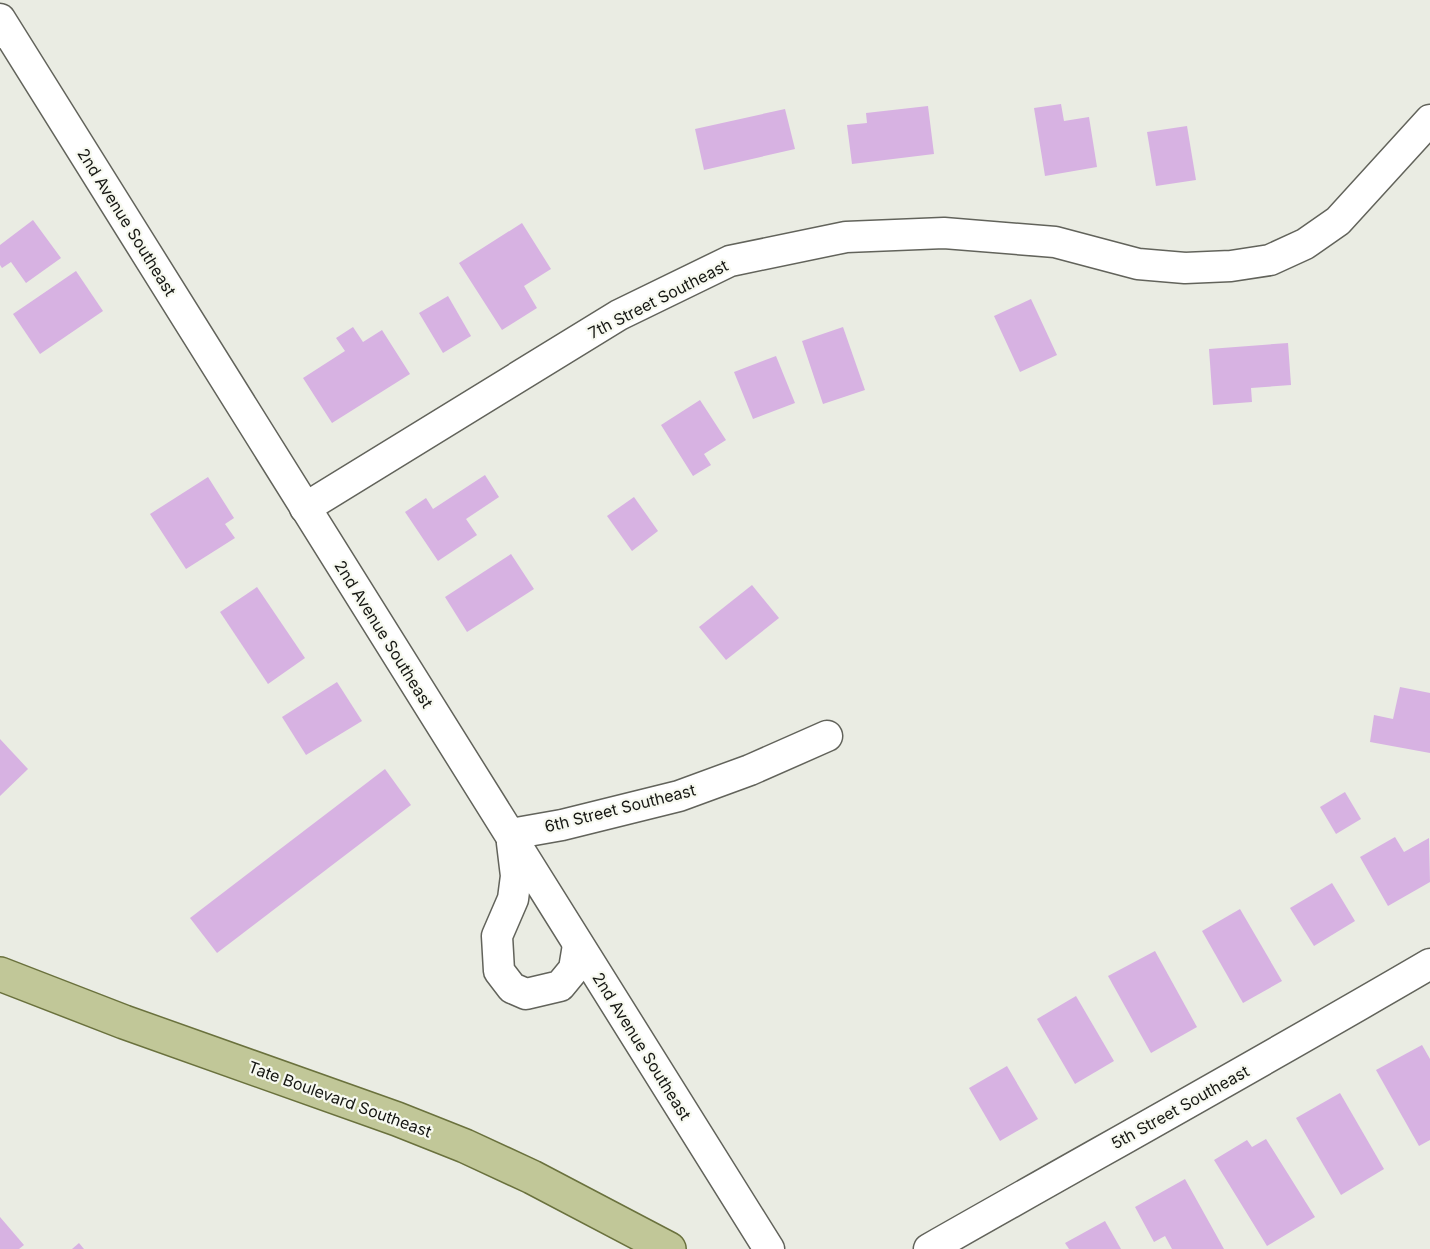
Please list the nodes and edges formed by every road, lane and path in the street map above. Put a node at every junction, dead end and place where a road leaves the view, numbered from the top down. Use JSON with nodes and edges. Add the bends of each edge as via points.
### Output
{"nodes":[{"id":1,"x":0,"y":19,"type":"edge"},
{"id":2,"x":1430,"y":120,"type":"edge"},
{"id":3,"x":305,"y":508,"type":"junction"},
{"id":4,"x":827,"y":736,"type":"dead end"},
{"id":5,"x":511,"y":834,"type":"junction"},
{"id":6,"x":578,"y":945,"type":"junction"},
{"id":7,"x":1430,"y":964,"type":"edge"},
{"id":8,"x":0,"y":974,"type":"edge"},
{"id":9,"x":669,"y":1249,"type":"edge"},
{"id":10,"x":769,"y":1249,"type":"edge"},
{"id":11,"x":928,"y":1249,"type":"edge"}],
"edges":[{"from":1,"to":3,"type":"street","name":"2nd Avenue Southeast"},
{"from":2,"to":3,"type":"street","name":"7th Street Southeast","via":[[1338,221],[1305,244],[1270,260],[1185,268],[1138,264],[1055,242],[944,233],[846,237],[730,261],[619,315]]},
{"from":3,"to":5,"type":"street","name":"2nd Avenue Southeast"},
{"from":4,"to":5,"type":"street","name":"6th Street Southeast","via":[[680,796]]},
{"from":5,"to":6,"type":"street","name":"2nd Avenue Southeast"},
{"from":5,"to":6,"type":"street","via":[[516,876],[513,900],[497,936],[499,971],[512,988],[526,994],[560,986],[574,969]]},
{"from":6,"to":10,"type":"street","name":"2nd Avenue Southeast"},
{"from":7,"to":11,"type":"street","name":"5th Street Southeast"},
{"from":8,"to":9,"type":"main road","name":"Tate Boulevard Southeast","via":[[465,1146]]}]}
